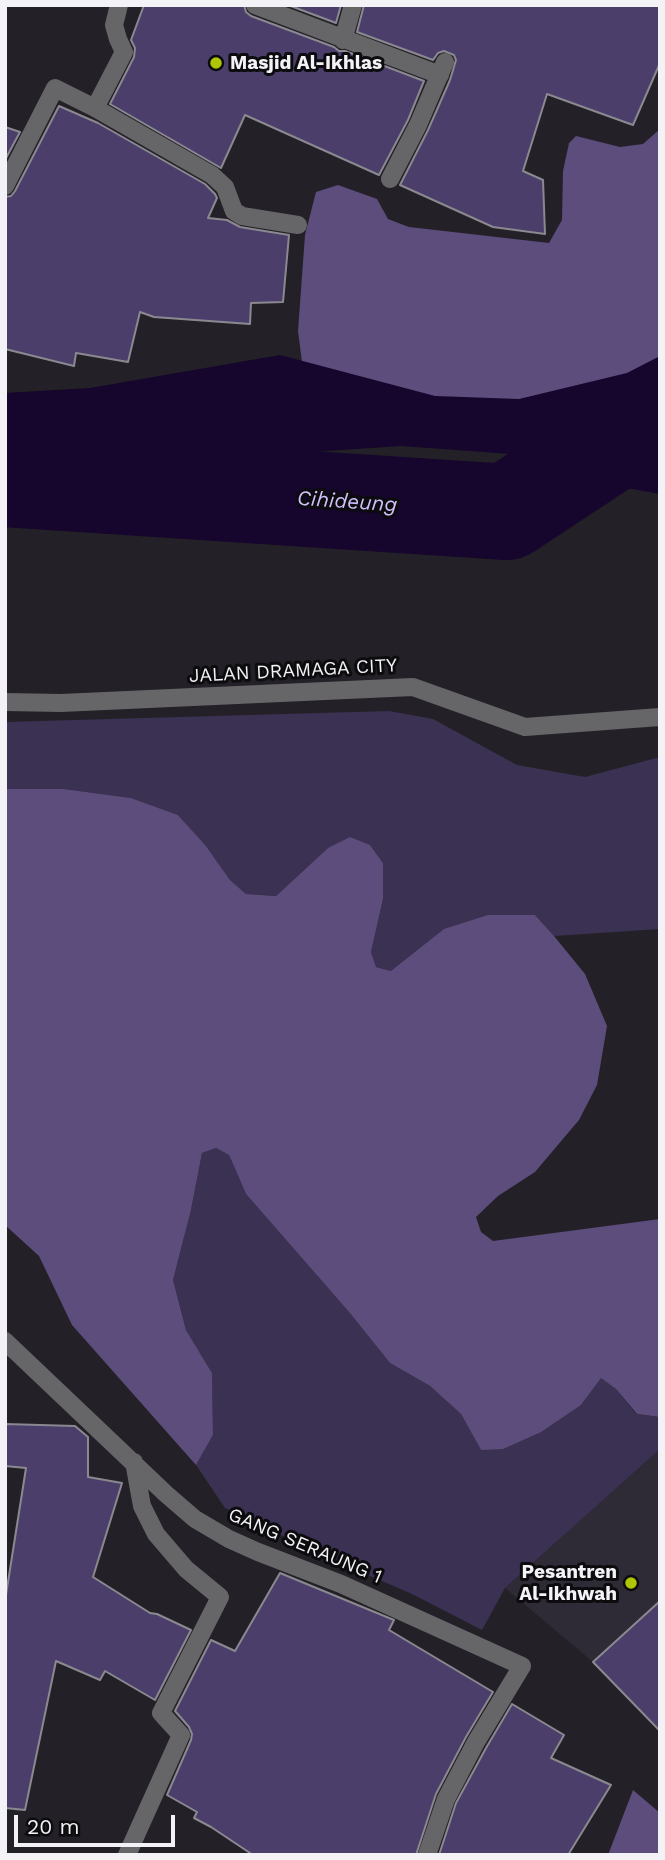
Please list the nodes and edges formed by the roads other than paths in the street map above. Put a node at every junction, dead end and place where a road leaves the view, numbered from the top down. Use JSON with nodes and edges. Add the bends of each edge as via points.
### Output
{"nodes":[{"id":1,"x":119,"y":5,"type":"edge"},
{"id":2,"x":255,"y":5,"type":"edge"},
{"id":3,"x":353,"y":5,"type":"edge"},
{"id":4,"x":343,"y":40,"type":"junction"},
{"id":5,"x":96,"y":108,"type":"junction"},
{"id":6,"x":390,"y":179,"type":"dead end"},
{"id":7,"x":5,"y":186,"type":"edge"},
{"id":8,"x":298,"y":225,"type":"dead end"},
{"id":9,"x":5,"y":702,"type":"edge"},
{"id":10,"x":660,"y":717,"type":"edge"},
{"id":11,"x":5,"y":1340,"type":"edge"},
{"id":12,"x":134,"y":1462,"type":"junction"},
{"id":13,"x":127,"y":1855,"type":"edge"},
{"id":14,"x":427,"y":1855,"type":"edge"}],
"edges":[{"from":1,"to":5,"type":"street","via":[[114,25],[124,52]]},
{"from":2,"to":4,"type":"street"},
{"from":3,"to":4,"type":"street"},
{"from":4,"to":6,"type":"street","via":[[442,68]]},
{"from":5,"to":7,"type":"street","via":[[55,88]]},
{"from":5,"to":8,"type":"street","via":[[212,175],[225,187],[234,211],[242,216]]},
{"from":9,"to":10,"type":"street","name":"JALAN DRAMAGA CITY","via":[[413,687],[526,727]]},
{"from":11,"to":12,"type":"street","name":"GANG SERAUNG 1"},
{"from":12,"to":13,"type":"street","via":[[142,1506],[156,1534],[186,1569],[220,1597],[161,1713],[181,1735]]},
{"from":12,"to":14,"type":"street","name":"GANG SERAUNG 1","via":[[195,1519],[229,1539],[341,1584],[522,1667],[446,1799]]}]}
